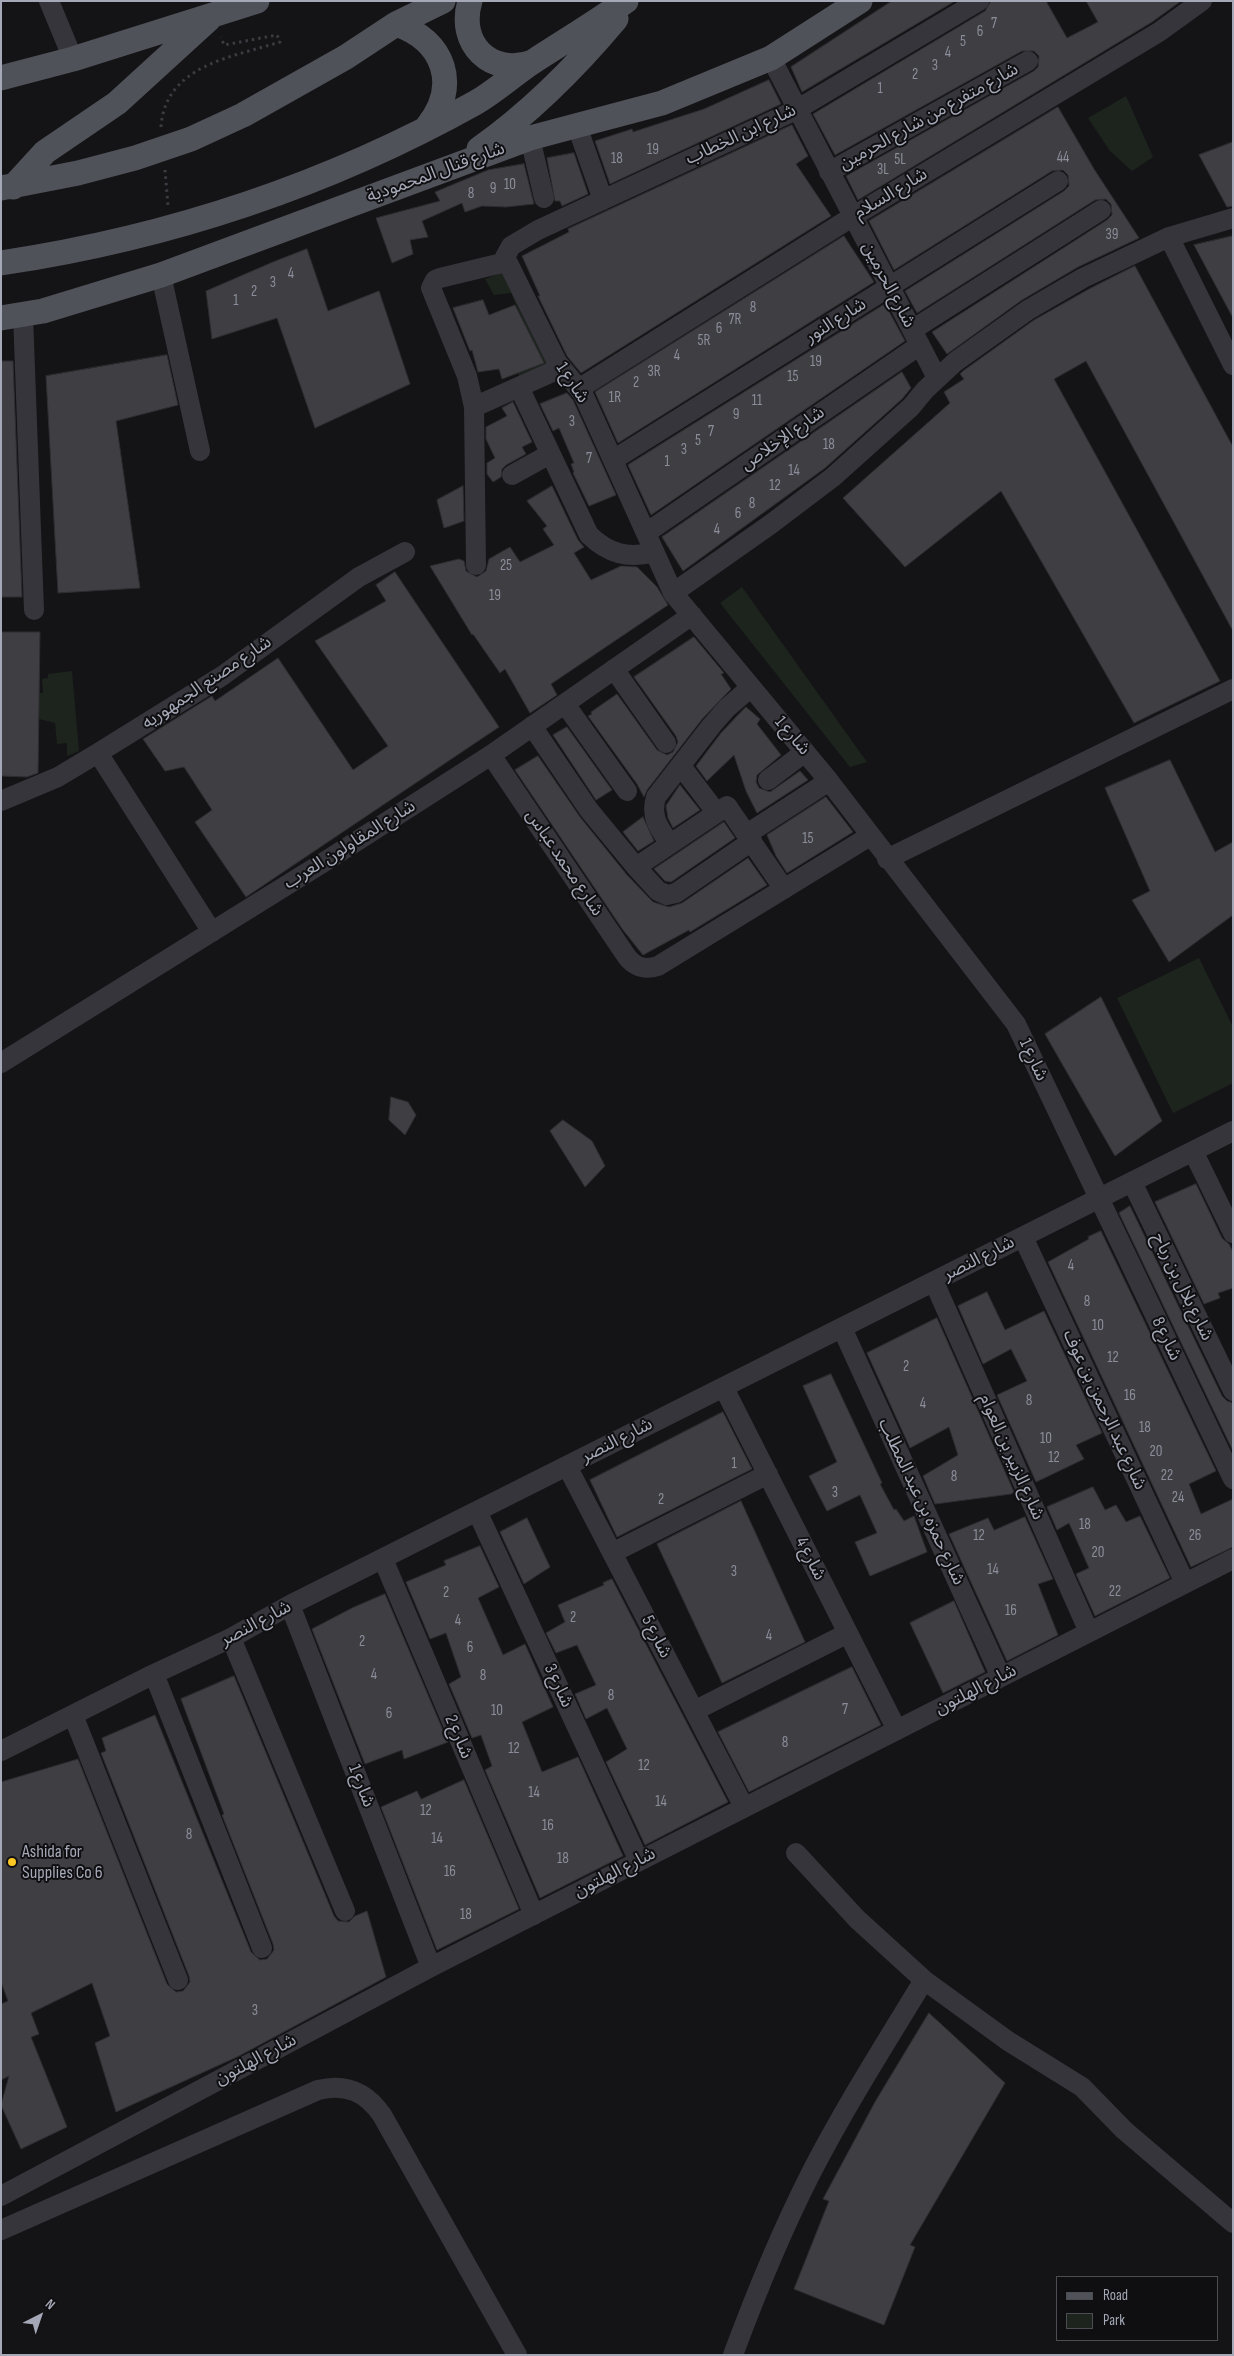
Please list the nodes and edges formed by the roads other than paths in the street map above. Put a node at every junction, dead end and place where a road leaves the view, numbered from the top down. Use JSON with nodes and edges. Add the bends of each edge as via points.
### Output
{"nodes":[{"id":1,"x":49,"y":1,"type":"edge"},
{"id":2,"x":257,"y":1,"type":"edge"},
{"id":3,"x":443,"y":1,"type":"edge"},
{"id":4,"x":470,"y":1,"type":"edge"},
{"id":5,"x":626,"y":1,"type":"edge"},
{"id":6,"x":632,"y":1,"type":"edge"},
{"id":7,"x":860,"y":1,"type":"edge"},
{"id":8,"x":978,"y":1,"type":"edge"},
{"id":9,"x":1202,"y":1,"type":"edge"},
{"id":10,"x":212,"y":16,"type":"junction"},
{"id":11,"x":396,"y":24,"type":"junction"},
{"id":12,"x":770,"y":58,"type":"junction"},
{"id":13,"x":73,"y":59,"type":"junction"},
{"id":14,"x":1028,"y":61,"type":"dead end"},
{"id":15,"x":534,"y":62,"type":"junction"},
{"id":16,"x":1,"y":78,"type":"edge"},
{"id":17,"x":796,"y":110,"type":"junction"},
{"id":18,"x":577,"y":126,"type":"junction"},
{"id":19,"x":427,"y":127,"type":"junction"},
{"id":20,"x":530,"y":138,"type":"junction"},
{"id":21,"x":452,"y":168,"type":"junction"},
{"id":22,"x":829,"y":172,"type":"junction"},
{"id":23,"x":1058,"y":181,"type":"dead end"},
{"id":24,"x":7,"y":188,"type":"edge"},
{"id":25,"x":544,"y":198,"type":"dead end"},
{"id":26,"x":603,"y":200,"type":"junction"},
{"id":27,"x":1101,"y":210,"type":"dead end"},
{"id":28,"x":852,"y":217,"type":"junction"},
{"id":29,"x":1233,"y":218,"type":"edge"},
{"id":30,"x":1169,"y":237,"type":"junction"},
{"id":31,"x":506,"y":262,"type":"junction"},
{"id":32,"x":1,"y":263,"type":"edge"},
{"id":33,"x":161,"y":275,"type":"junction"},
{"id":34,"x":889,"y":287,"type":"junction"},
{"id":35,"x":12,"y":316,"type":"edge"},
{"id":36,"x":916,"y":337,"type":"junction"},
{"id":37,"x":1233,"y":365,"type":"edge"},
{"id":38,"x":562,"y":368,"type":"junction"},
{"id":39,"x":937,"y":378,"type":"junction"},
{"id":40,"x":519,"y":387,"type":"junction"},
{"id":41,"x":580,"y":388,"type":"junction"},
{"id":42,"x":474,"y":407,"type":"junction"},
{"id":43,"x":200,"y":451,"type":"dead end"},
{"id":44,"x":550,"y":454,"type":"junction"},
{"id":45,"x":613,"y":460,"type":"junction"},
{"id":46,"x":512,"y":475,"type":"dead end"},
{"id":47,"x":646,"y":533,"type":"junction"},
{"id":48,"x":405,"y":552,"type":"dead end"},
{"id":49,"x":654,"y":552,"type":"junction"},
{"id":50,"x":476,"y":565,"type":"dead end"},
{"id":51,"x":673,"y":593,"type":"junction"},
{"id":52,"x":34,"y":610,"type":"dead end"},
{"id":53,"x":692,"y":615,"type":"junction"},
{"id":54,"x":614,"y":669,"type":"junction"},
{"id":55,"x":751,"y":687,"type":"junction"},
{"id":56,"x":1233,"y":689,"type":"edge"},
{"id":57,"x":565,"y":704,"type":"junction"},
{"id":58,"x":532,"y":726,"type":"junction"},
{"id":59,"x":666,"y":743,"type":"dead end"},
{"id":60,"x":805,"y":752,"type":"junction"},
{"id":61,"x":98,"y":753,"type":"junction"},
{"id":62,"x":491,"y":755,"type":"junction"},
{"id":63,"x":681,"y":766,"type":"junction"},
{"id":64,"x":768,"y":780,"type":"dead end"},
{"id":65,"x":829,"y":781,"type":"junction"},
{"id":66,"x":627,"y":791,"type":"dead end"},
{"id":67,"x":1,"y":801,"type":"edge"},
{"id":68,"x":716,"y":812,"type":"junction"},
{"id":69,"x":870,"y":836,"type":"junction"},
{"id":70,"x":749,"y":838,"type":"junction"},
{"id":71,"x":670,"y":844,"type":"junction"},
{"id":72,"x":887,"y":859,"type":"junction"},
{"id":73,"x":636,"y":867,"type":"junction"},
{"id":74,"x":784,"y":889,"type":"junction"},
{"id":75,"x":212,"y":932,"type":"junction"},
{"id":76,"x":1,"y":1063,"type":"edge"},
{"id":77,"x":1233,"y":1131,"type":"edge"},
{"id":78,"x":1193,"y":1151,"type":"junction"},
{"id":79,"x":1132,"y":1182,"type":"junction"},
{"id":80,"x":1099,"y":1199,"type":"junction"},
{"id":81,"x":1233,"y":1233,"type":"edge"},
{"id":82,"x":1023,"y":1237,"type":"junction"},
{"id":83,"x":934,"y":1282,"type":"junction"},
{"id":84,"x":842,"y":1328,"type":"junction"},
{"id":85,"x":724,"y":1388,"type":"junction"},
{"id":86,"x":1233,"y":1391,"type":"edge"},
{"id":87,"x":567,"y":1466,"type":"junction"},
{"id":88,"x":768,"y":1474,"type":"junction"},
{"id":89,"x":1233,"y":1479,"type":"edge"},
{"id":90,"x":477,"y":1511,"type":"junction"},
{"id":91,"x":612,"y":1553,"type":"junction"},
{"id":92,"x":383,"y":1559,"type":"junction"},
{"id":93,"x":1233,"y":1559,"type":"edge"},
{"id":94,"x":1185,"y":1583,"type":"junction"},
{"id":95,"x":290,"y":1605,"type":"junction"},
{"id":96,"x":1089,"y":1632,"type":"junction"},
{"id":97,"x":848,"y":1633,"type":"junction"},
{"id":98,"x":231,"y":1638,"type":"junction"},
{"id":99,"x":154,"y":1674,"type":"junction"},
{"id":100,"x":1001,"y":1677,"type":"junction"},
{"id":101,"x":694,"y":1711,"type":"junction"},
{"id":102,"x":73,"y":1715,"type":"junction"},
{"id":103,"x":897,"y":1730,"type":"junction"},
{"id":104,"x":1,"y":1751,"type":"edge"},
{"id":105,"x":744,"y":1808,"type":"junction"},
{"id":106,"x":796,"y":1853,"type":"dead end"},
{"id":107,"x":639,"y":1861,"type":"junction"},
{"id":108,"x":345,"y":1911,"type":"dead end"},
{"id":109,"x":534,"y":1915,"type":"junction"},
{"id":110,"x":262,"y":1948,"type":"dead end"},
{"id":111,"x":431,"y":1967,"type":"junction"},
{"id":112,"x":178,"y":1980,"type":"dead end"},
{"id":113,"x":924,"y":1980,"type":"junction"},
{"id":114,"x":1,"y":2196,"type":"edge"},
{"id":115,"x":1233,"y":2223,"type":"edge"},
{"id":116,"x":1,"y":2230,"type":"edge"},
{"id":117,"x":517,"y":2355,"type":"edge"},
{"id":118,"x":733,"y":2355,"type":"edge"}],
"edges":[{"from":1,"to":13,"type":"street"},
{"from":2,"to":10,"type":"main road"},
{"from":3,"to":11,"type":"main road"},
{"from":4,"to":15,"type":"main road","via":[[466,14],[470,39],[486,58],[509,66]]},
{"from":5,"to":15,"type":"main road"},
{"from":6,"to":21,"type":"main road","via":[[559,82],[525,113]]},
{"from":7,"to":12,"type":"main road","name":"شارع قنال المحمودية"},
{"from":8,"to":17,"type":"street","name":"شارع ابن الخطاب"},
{"from":9,"to":28,"type":"street","name":"شارع السلام","via":[[1150,38]]},
{"from":10,"to":13,"type":"main road"},
{"from":10,"to":24,"type":"main road","via":[[117,103],[45,152]]},
{"from":11,"to":19,"type":"main road","via":[[423,37],[437,54],[444,74],[442,103]]},
{"from":11,"to":24,"type":"main road","via":[[286,92],[191,139],[135,158]]},
{"from":12,"to":17,"type":"street","name":"شارع الحرمين"},
{"from":12,"to":18,"type":"main road","name":"شارع قنال المحمودية","via":[[662,103]]},
{"from":13,"to":16,"type":"main road"},
{"from":14,"to":22,"type":"street","name":"شارع متفرع من شارع الحرمين"},
{"from":15,"to":19,"type":"main road","via":[[477,102]]},
{"from":17,"to":22,"type":"street","name":"شارع الحرمين"},
{"from":17,"to":26,"type":"street","name":"شارع ابن الخطاب"},
{"from":18,"to":20,"type":"main road","name":"شارع قنال المحمودية"},
{"from":18,"to":26,"type":"street"},
{"from":19,"to":32,"type":"main road","via":[[327,175],[215,215],[100,246]]},
{"from":20,"to":21,"type":"main road","name":"شارع قنال المحمودية"},
{"from":20,"to":25,"type":"street"},
{"from":21,"to":33,"type":"main road","name":"شارع قنال المحمودية"},
{"from":22,"to":28,"type":"street","name":"شارع الحرمين"},
{"from":23,"to":34,"type":"street","name":"شارع النور"},
{"from":26,"to":31,"type":"street","name":"شارع ابن الخطاب","via":[[516,243],[506,253]]},
{"from":27,"to":36,"type":"street","name":"شارع الإخلاص"},
{"from":28,"to":34,"type":"street","name":"شارع الحرمين"},
{"from":28,"to":41,"type":"street","name":"شارع السلام"},
{"from":29,"to":30,"type":"street"},
{"from":30,"to":37,"type":"street"},
{"from":30,"to":39,"type":"street","via":[[1049,298],[955,362]]},
{"from":31,"to":38,"type":"street","name":"شارع 1"},
{"from":31,"to":42,"type":"street","via":[[440,278],[431,288],[467,376]]},
{"from":33,"to":35,"type":"main road","name":"شارع قنال المحمودية","via":[[43,311]]},
{"from":33,"to":43,"type":"street"},
{"from":34,"to":36,"type":"street","name":"شارع الحرمين"},
{"from":34,"to":45,"type":"street","name":"شارع النور"},
{"from":35,"to":52,"type":"street"},
{"from":36,"to":39,"type":"street","name":"شارع الحرمين"},
{"from":36,"to":47,"type":"street","name":"شارع الإخلاص"},
{"from":38,"to":40,"type":"street"},
{"from":38,"to":41,"type":"street","name":"شارع 1"},
{"from":39,"to":51,"type":"street","via":[[911,407],[833,477]]},
{"from":40,"to":42,"type":"street"},
{"from":40,"to":44,"type":"street"},
{"from":41,"to":45,"type":"street","name":"شارع 1"},
{"from":42,"to":50,"type":"street"},
{"from":44,"to":46,"type":"street"},
{"from":44,"to":49,"type":"street","via":[[581,522],[594,540],[612,552],[626,555]]},
{"from":45,"to":47,"type":"street","name":"شارع 1"},
{"from":47,"to":49,"type":"street","name":"شارع 1"},
{"from":48,"to":61,"type":"street","name":"شارع مصنع الجمهوريه","via":[[358,577],[222,676]]},
{"from":49,"to":51,"type":"street","name":"شارع 1"},
{"from":51,"to":53,"type":"street","name":"شارع 1"},
{"from":53,"to":54,"type":"street","name":"شارع المقاولون العرب"},
{"from":53,"to":55,"type":"street","name":"شارع 1"},
{"from":54,"to":57,"type":"street","name":"شارع المقاولون العرب"},
{"from":54,"to":59,"type":"street"},
{"from":55,"to":60,"type":"street","name":"شارع 1"},
{"from":55,"to":63,"type":"street","via":[[717,719]]},
{"from":56,"to":72,"type":"street"},
{"from":57,"to":58,"type":"street","name":"شارع المقاولون العرب"},
{"from":57,"to":66,"type":"street"},
{"from":58,"to":62,"type":"street","name":"شارع المقاولون العرب"},
{"from":58,"to":73,"type":"street","via":[[589,810]]},
{"from":60,"to":64,"type":"street"},
{"from":60,"to":65,"type":"street","name":"شارع 1"},
{"from":61,"to":67,"type":"street","name":"شارع مصنع الجمهوريه","via":[[58,777]]},
{"from":61,"to":75,"type":"street"},
{"from":62,"to":74,"type":"street","name":"شارع محمد عباس","via":[[627,957],[640,968],[658,966]]},
{"from":62,"to":75,"type":"street","name":"شارع المقاولون العرب"},
{"from":63,"to":68,"type":"street"},
{"from":63,"to":71,"type":"street","via":[[661,790],[653,807],[657,825]]},
{"from":65,"to":69,"type":"street","name":"شارع 1"},
{"from":65,"to":70,"type":"street"},
{"from":68,"to":70,"type":"street","via":[[728,807]]},
{"from":68,"to":71,"type":"street"},
{"from":69,"to":72,"type":"street","name":"شارع 1"},
{"from":69,"to":74,"type":"street"},
{"from":70,"to":73,"type":"street","via":[[676,893],[666,895],[658,892]]},
{"from":70,"to":74,"type":"street"},
{"from":71,"to":73,"type":"street"},
{"from":72,"to":80,"type":"street","name":"شارع 1","via":[[1016,1024]]},
{"from":75,"to":76,"type":"street","name":"شارع المقاولون العرب"},
{"from":77,"to":78,"type":"street","name":"شارع النصر"},
{"from":78,"to":79,"type":"street","name":"شارع النصر"},
{"from":78,"to":81,"type":"street"},
{"from":79,"to":80,"type":"street","name":"شارع النصر"},
{"from":79,"to":86,"type":"street","name":"شارع بلال بن رباح"},
{"from":80,"to":82,"type":"street","name":"شارع النصر"},
{"from":80,"to":89,"type":"street","name":"شارع 8"},
{"from":82,"to":83,"type":"street","name":"شارع النصر"},
{"from":82,"to":94,"type":"street","name":"شارع عبد الرحمن بن عوف"},
{"from":83,"to":84,"type":"street","name":"شارع النصر"},
{"from":83,"to":96,"type":"street","name":"شارع الزبير بن العوام"},
{"from":84,"to":85,"type":"street","name":"شارع النصر"},
{"from":84,"to":100,"type":"street","name":"شارع حمزه بن عبد المطلب"},
{"from":85,"to":87,"type":"street","name":"شارع النصر"},
{"from":85,"to":88,"type":"street","name":"شارع 4"},
{"from":87,"to":90,"type":"street","name":"شارع النصر"},
{"from":87,"to":91,"type":"street","name":"شارع 5"},
{"from":88,"to":91,"type":"street"},
{"from":88,"to":97,"type":"street","name":"شارع 4"},
{"from":90,"to":92,"type":"street","name":"شارع النصر"},
{"from":90,"to":107,"type":"street","name":"شارع 3"},
{"from":91,"to":101,"type":"street","name":"شارع 5"},
{"from":92,"to":95,"type":"street","name":"شارع النصر"},
{"from":92,"to":109,"type":"street","name":"شارع 2"},
{"from":93,"to":94,"type":"street","name":"شارع الهلتون"},
{"from":94,"to":96,"type":"street","name":"شارع الهلتون"},
{"from":95,"to":98,"type":"street","name":"شارع النصر"},
{"from":95,"to":111,"type":"street","name":"شارع 1"},
{"from":96,"to":100,"type":"street","name":"شارع الهلتون"},
{"from":97,"to":101,"type":"street"},
{"from":97,"to":103,"type":"street","name":"شارع 4"},
{"from":98,"to":99,"type":"street","name":"شارع النصر"},
{"from":98,"to":108,"type":"street"},
{"from":99,"to":102,"type":"street","name":"شارع النصر"},
{"from":99,"to":110,"type":"street"},
{"from":100,"to":103,"type":"street","name":"شارع الهلتون"},
{"from":101,"to":105,"type":"street","name":"شارع 5"},
{"from":102,"to":104,"type":"street","name":"شارع النصر"},
{"from":102,"to":112,"type":"street"},
{"from":103,"to":105,"type":"street","name":"شارع الهلتون"},
{"from":105,"to":107,"type":"street","name":"شارع الهلتون"},
{"from":106,"to":113,"type":"street","via":[[857,1920]]},
{"from":107,"to":109,"type":"street","name":"شارع الهلتون"},
{"from":109,"to":111,"type":"street","name":"شارع الهلتون"},
{"from":111,"to":114,"type":"street","name":"شارع الهلتون"},
{"from":113,"to":115,"type":"street","via":[[1008,2041],[1082,2087],[1124,2130]]},
{"from":113,"to":118,"type":"street","via":[[844,2111],[811,2174],[776,2246]]},
{"from":116,"to":117,"type":"street","via":[[318,2090],[343,2087],[366,2096],[382,2115]]}]}
